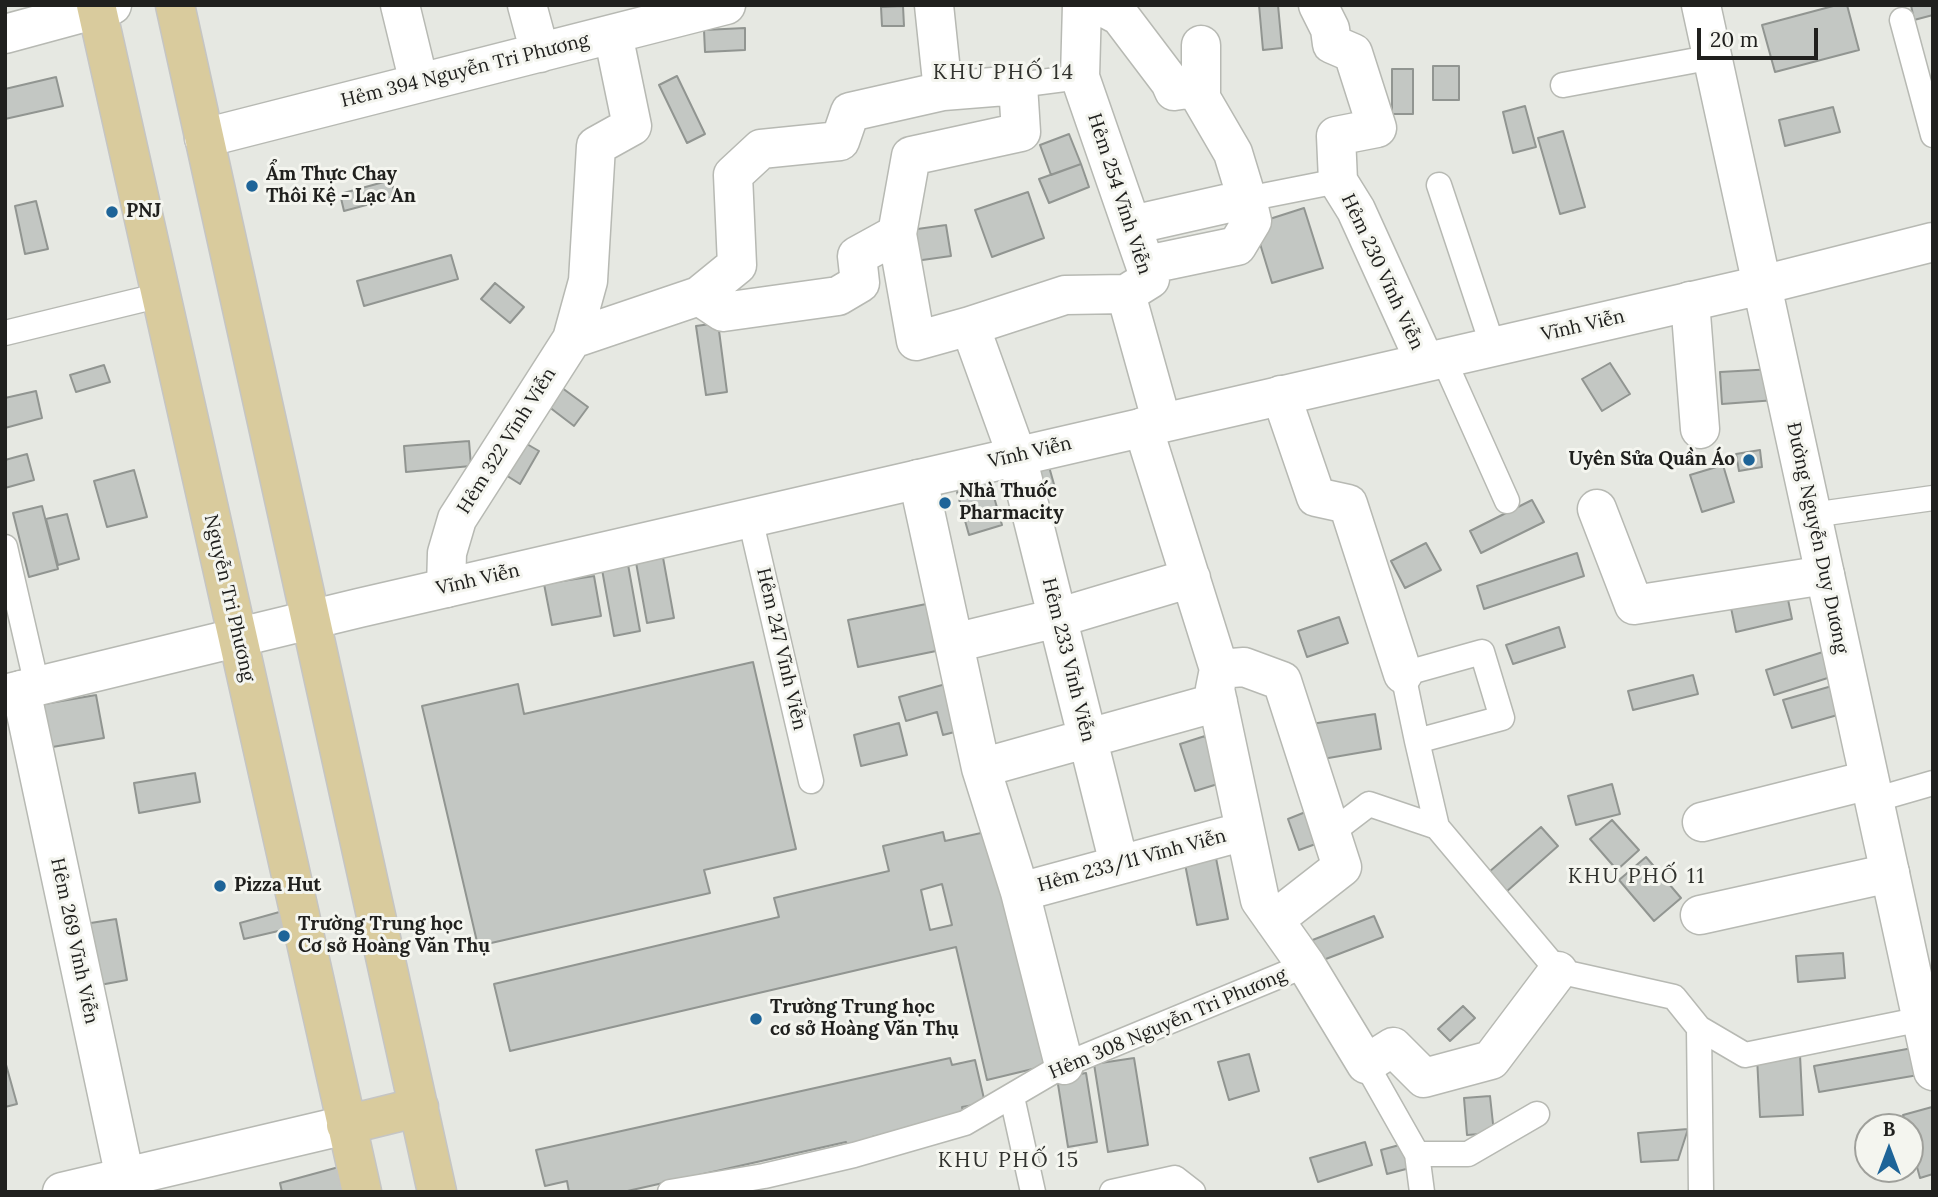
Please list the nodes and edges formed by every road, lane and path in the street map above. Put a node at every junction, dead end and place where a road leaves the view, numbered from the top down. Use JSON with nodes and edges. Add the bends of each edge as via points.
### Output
{"nodes":[{"id":1,"x":175,"y":5,"type":"edge"},
{"id":2,"x":400,"y":5,"type":"edge"},
{"id":3,"x":527,"y":5,"type":"edge"},
{"id":4,"x":726,"y":5,"type":"edge"},
{"id":5,"x":934,"y":5,"type":"edge"},
{"id":6,"x":1082,"y":5,"type":"edge"},
{"id":7,"x":1098,"y":5,"type":"edge"},
{"id":8,"x":1318,"y":5,"type":"edge"},
{"id":9,"x":1701,"y":5,"type":"edge"},
{"id":10,"x":102,"y":7,"type":"edge"},
{"id":11,"x":661,"y":13,"type":"edge"},
{"id":12,"x":1902,"y":20,"type":"dead end"},
{"id":13,"x":5,"y":34,"type":"edge"},
{"id":14,"x":613,"y":34,"type":"junction"},
{"id":15,"x":1201,"y":45,"type":"dead end"},
{"id":16,"x":540,"y":52,"type":"junction"},
{"id":17,"x":1713,"y":57,"type":"junction"},
{"id":18,"x":1080,"y":77,"type":"junction"},
{"id":19,"x":419,"y":83,"type":"junction"},
{"id":20,"x":1018,"y":85,"type":"junction"},
{"id":21,"x":1563,"y":85,"type":"dead end"},
{"id":22,"x":1201,"y":87,"type":"junction"},
{"id":23,"x":943,"y":92,"type":"junction"},
{"id":24,"x":1933,"y":135,"type":"edge"},
{"id":25,"x":204,"y":138,"type":"junction"},
{"id":26,"x":1338,"y":181,"type":"junction"},
{"id":27,"x":1439,"y":185,"type":"dead end"},
{"id":28,"x":1247,"y":199,"type":"junction"},
{"id":29,"x":1132,"y":225,"type":"junction"},
{"id":30,"x":897,"y":234,"type":"junction"},
{"id":31,"x":1933,"y":242,"type":"edge"},
{"id":32,"x":1136,"y":280,"type":"junction"},
{"id":33,"x":1762,"y":285,"type":"junction"},
{"id":34,"x":161,"y":295,"type":"junction"},
{"id":35,"x":699,"y":296,"type":"junction"},
{"id":36,"x":1690,"y":301,"type":"junction"},
{"id":37,"x":970,"y":326,"type":"junction"},
{"id":38,"x":5,"y":333,"type":"edge"},
{"id":39,"x":572,"y":339,"type":"junction"},
{"id":40,"x":1493,"y":347,"type":"junction"},
{"id":41,"x":1434,"y":360,"type":"junction"},
{"id":42,"x":1281,"y":395,"type":"junction"},
{"id":43,"x":1152,"y":425,"type":"junction"},
{"id":44,"x":1700,"y":429,"type":"dead end"},
{"id":45,"x":1017,"y":456,"type":"junction"},
{"id":46,"x":918,"y":479,"type":"junction"},
{"id":47,"x":1933,"y":498,"type":"edge"},
{"id":48,"x":1507,"y":501,"type":"dead end"},
{"id":49,"x":1597,"y":509,"type":"dead end"},
{"id":50,"x":1812,"y":515,"type":"junction"},
{"id":51,"x":750,"y":518,"type":"junction"},
{"id":52,"x":5,"y":547,"type":"edge"},
{"id":53,"x":1825,"y":575,"type":"junction"},
{"id":54,"x":1191,"y":578,"type":"junction"},
{"id":55,"x":446,"y":588,"type":"junction"},
{"id":56,"x":1057,"y":618,"type":"junction"},
{"id":57,"x":311,"y":619,"type":"junction"},
{"id":58,"x":238,"y":639,"type":"junction"},
{"id":59,"x":954,"y":643,"type":"junction"},
{"id":60,"x":1403,"y":674,"type":"junction"},
{"id":61,"x":1219,"y":686,"type":"junction"},
{"id":62,"x":21,"y":690,"type":"edge"},
{"id":63,"x":1088,"y":739,"type":"junction"},
{"id":64,"x":1417,"y":741,"type":"junction"},
{"id":65,"x":981,"y":768,"type":"junction"},
{"id":66,"x":811,"y":781,"type":"dead end"},
{"id":67,"x":1933,"y":783,"type":"edge"},
{"id":68,"x":1872,"y":790,"type":"junction"},
{"id":69,"x":1702,"y":822,"type":"dead end"},
{"id":70,"x":1437,"y":827,"type":"junction"},
{"id":71,"x":1245,"y":831,"type":"junction"},
{"id":72,"x":1331,"y":833,"type":"junction"},
{"id":73,"x":1119,"y":864,"type":"junction"},
{"id":74,"x":1890,"y":873,"type":"junction"},
{"id":75,"x":1020,"y":892,"type":"junction"},
{"id":76,"x":1700,"y":915,"type":"dead end"},
{"id":77,"x":1274,"y":920,"type":"junction"},
{"id":78,"x":1306,"y":965,"type":"junction"},
{"id":79,"x":1558,"y":971,"type":"junction"},
{"id":80,"x":1922,"y":1019,"type":"junction"},
{"id":81,"x":1699,"y":1028,"type":"junction"},
{"id":82,"x":1366,"y":1064,"type":"junction"},
{"id":83,"x":1064,"y":1065,"type":"junction"},
{"id":84,"x":1933,"y":1071,"type":"edge"},
{"id":85,"x":1012,"y":1097,"type":"junction"},
{"id":86,"x":419,"y":1107,"type":"junction"},
{"id":87,"x":1537,"y":1114,"type":"dead end"},
{"id":88,"x":346,"y":1125,"type":"junction"},
{"id":89,"x":1417,"y":1154,"type":"junction"},
{"id":90,"x":126,"y":1184,"type":"edge"},
{"id":91,"x":766,"y":1184,"type":"edge"},
{"id":92,"x":62,"y":1192,"type":"edge"},
{"id":93,"x":362,"y":1192,"type":"edge"},
{"id":94,"x":437,"y":1192,"type":"edge"},
{"id":95,"x":670,"y":1192,"type":"edge"},
{"id":96,"x":1033,"y":1192,"type":"edge"},
{"id":97,"x":1112,"y":1192,"type":"edge"},
{"id":98,"x":1194,"y":1192,"type":"edge"},
{"id":99,"x":1422,"y":1192,"type":"edge"},
{"id":100,"x":1701,"y":1192,"type":"edge"}],
"edges":[{"from":1,"to":25,"type":"main road"},
{"from":2,"to":19,"type":"street"},
{"from":3,"to":16,"type":"street"},
{"from":4,"to":11,"type":"street","name":"Hẻm 394 Nguyễn Tri Phương"},
{"from":5,"to":23,"type":"street"},
{"from":6,"to":18,"type":"street"},
{"from":7,"to":22,"type":"street","via":[[1120,16],[1174,92]]},
{"from":8,"to":26,"type":"street","name":"Hẻm 230 Vĩnh Viễn","via":[[1332,44],[1353,52],[1377,128],[1336,136]]},
{"from":9,"to":17,"type":"street","name":"Đường Nguyễn Duy Dương"},
{"from":10,"to":13,"type":"street"},
{"from":10,"to":34,"type":"main road","name":"Nguyễn Tri Phương"},
{"from":11,"to":14,"type":"street","name":"Hẻm 394 Nguyễn Tri Phương"},
{"from":12,"to":24,"type":"lane"},
{"from":14,"to":16,"type":"street","name":"Hẻm 394 Nguyễn Tri Phương"},
{"from":14,"to":39,"type":"street","name":"Hẻm 322 Vĩnh Viễn","via":[[632,126],[596,146],[588,281]]},
{"from":15,"to":22,"type":"street"},
{"from":16,"to":19,"type":"street","name":"Hẻm 394 Nguyễn Tri Phương"},
{"from":17,"to":21,"type":"lane"},
{"from":17,"to":33,"type":"street","name":"Đường Nguyễn Duy Dương"},
{"from":18,"to":20,"type":"lane"},
{"from":18,"to":29,"type":"street","name":"Hẻm 254 Vĩnh Viễn"},
{"from":19,"to":25,"type":"street","name":"Hẻm 394 Nguyễn Tri Phương"},
{"from":20,"to":23,"type":"street"},
{"from":20,"to":30,"type":"street","via":[[1021,132],[911,156]]},
{"from":22,"to":28,"type":"street","via":[[1201,97],[1233,153]]},
{"from":23,"to":35,"type":"street","via":[[850,112],[840,141],[761,149],[733,175],[737,265]]},
{"from":25,"to":57,"type":"main road"},
{"from":26,"to":28,"type":"lane"},
{"from":26,"to":41,"type":"street","name":"Hẻm 230 Vĩnh Viễn"},
{"from":27,"to":40,"type":"lane"},
{"from":28,"to":29,"type":"street"},
{"from":28,"to":32,"type":"street","via":[[1252,221],[1237,246]]},
{"from":29,"to":32,"type":"street","name":"Hẻm 254 Vĩnh Viễn"},
{"from":30,"to":35,"type":"street","via":[[857,256],[860,284],[838,296],[723,312]]},
{"from":30,"to":37,"type":"street","via":[[916,341]]},
{"from":31,"to":33,"type":"street","name":"Vĩnh Viễn"},
{"from":32,"to":37,"type":"street","via":[[1065,295]]},
{"from":32,"to":43,"type":"street","name":"Hẻm 254 Vĩnh Viễn"},
{"from":33,"to":36,"type":"street","name":"Vĩnh Viễn"},
{"from":33,"to":50,"type":"street","name":"Đường Nguyễn Duy Dương"},
{"from":34,"to":38,"type":"lane"},
{"from":34,"to":58,"type":"main road","name":"Nguyễn Tri Phương"},
{"from":35,"to":39,"type":"street"},
{"from":36,"to":40,"type":"street","name":"Vĩnh Viễn"},
{"from":36,"to":44,"type":"street"},
{"from":37,"to":45,"type":"street","name":"Hẻm 233 Vĩnh Viễn"},
{"from":39,"to":55,"type":"street","name":"Hẻm 322 Vĩnh Viễn","via":[[457,519],[447,553]]},
{"from":40,"to":41,"type":"street","name":"Vĩnh Viễn"},
{"from":41,"to":42,"type":"street","name":"Vĩnh Viễn"},
{"from":41,"to":48,"type":"lane"},
{"from":42,"to":43,"type":"street","name":"Vĩnh Viễn"},
{"from":42,"to":60,"type":"street","via":[[1316,497],[1348,504]]},
{"from":43,"to":45,"type":"street","name":"Vĩnh Viễn"},
{"from":43,"to":54,"type":"street","name":"Hẻm 254 Vĩnh Viễn"},
{"from":45,"to":46,"type":"street","name":"Vĩnh Viễn"},
{"from":45,"to":56,"type":"street","name":"Hẻm 233 Vĩnh Viễn"},
{"from":46,"to":51,"type":"street","name":"Vĩnh Viễn"},
{"from":46,"to":59,"type":"street"},
{"from":47,"to":50,"type":"lane"},
{"from":49,"to":53,"type":"street","via":[[1634,605]]},
{"from":50,"to":53,"type":"street","name":"Đường Nguyễn Duy Dương"},
{"from":51,"to":55,"type":"street","name":"Vĩnh Viễn"},
{"from":51,"to":66,"type":"lane","name":"Hẻm 247 Vĩnh Viễn"},
{"from":52,"to":62,"type":"lane"},
{"from":53,"to":68,"type":"street","name":"Đường Nguyễn Duy Dương"},
{"from":54,"to":56,"type":"street"},
{"from":54,"to":61,"type":"street","name":"Hẻm 254 Vĩnh Viễn"},
{"from":55,"to":57,"type":"street","name":"Vĩnh Viễn"},
{"from":56,"to":59,"type":"street"},
{"from":56,"to":63,"type":"street","name":"Hẻm 233 Vĩnh Viễn"},
{"from":57,"to":58,"type":"street","name":"Vĩnh Viễn"},
{"from":57,"to":86,"type":"main road"},
{"from":58,"to":62,"type":"street","name":"Vĩnh Viễn"},
{"from":58,"to":88,"type":"main road","name":"Nguyễn Tri Phương"},
{"from":59,"to":65,"type":"street"},
{"from":60,"to":64,"type":"lane"},
{"from":60,"to":64,"type":"lane","via":[[1482,652],[1502,718]]},
{"from":61,"to":63,"type":"street"},
{"from":61,"to":71,"type":"street","name":"Hẻm 254 Vĩnh Viễn"},
{"from":61,"to":72,"type":"street","via":[[1244,667],[1282,681]]},
{"from":62,"to":90,"type":"street","name":"Hẻm 269 Vĩnh Viễn"},
{"from":63,"to":65,"type":"street"},
{"from":63,"to":73,"type":"street","name":"Hẻm 233 Vĩnh Viễn"},
{"from":64,"to":70,"type":"lane"},
{"from":65,"to":75,"type":"street"},
{"from":67,"to":68,"type":"lane"},
{"from":68,"to":69,"type":"street"},
{"from":68,"to":74,"type":"street","name":"Đường Nguyễn Duy Dương"},
{"from":70,"to":72,"type":"lane","via":[[1369,804]]},
{"from":70,"to":79,"type":"lane"},
{"from":71,"to":73,"type":"street","name":"Hẻm 233/11 Vĩnh Viễn"},
{"from":71,"to":77,"type":"street","name":"Hẻm 254 Vĩnh Viễn","via":[[1260,900]]},
{"from":72,"to":77,"type":"street","via":[[1342,867]]},
{"from":73,"to":75,"type":"street","name":"Hẻm 233/11 Vĩnh Viễn"},
{"from":74,"to":76,"type":"street"},
{"from":74,"to":80,"type":"street","name":"Đường Nguyễn Duy Dương"},
{"from":75,"to":83,"type":"street"},
{"from":77,"to":78,"type":"street","name":"Hẻm 254 Vĩnh Viễn"},
{"from":78,"to":82,"type":"street","name":"Hẻm 254 Vĩnh Viễn"},
{"from":78,"to":83,"type":"lane","name":"Hẻm 308 Nguyễn Tri Phương"},
{"from":79,"to":81,"type":"lane","via":[[1674,997]]},
{"from":79,"to":82,"type":"street","via":[[1491,1060],[1424,1078],[1393,1048]]},
{"from":80,"to":81,"type":"lane","via":[[1745,1055]]},
{"from":80,"to":84,"type":"street","name":"Đường Nguyễn Duy Dương"},
{"from":81,"to":100,"type":"lane"},
{"from":82,"to":89,"type":"lane"},
{"from":83,"to":85,"type":"lane","name":"Hẻm 308 Nguyễn Tri Phương"},
{"from":85,"to":91,"type":"lane","name":"Hẻm 308 Nguyễn Tri Phương","via":[[965,1123]]},
{"from":85,"to":96,"type":"lane"},
{"from":86,"to":88,"type":"main road"},
{"from":86,"to":94,"type":"main road"},
{"from":87,"to":89,"type":"lane","via":[[1468,1154]]},
{"from":88,"to":90,"type":"street"},
{"from":88,"to":93,"type":"main road","name":"Nguyễn Tri Phương"},
{"from":89,"to":99,"type":"lane"},
{"from":90,"to":92,"type":"street"},
{"from":91,"to":95,"type":"lane","name":"Hẻm 308 Nguyễn Tri Phương"},
{"from":97,"to":98,"type":"lane","via":[[1175,1178]]}]}
